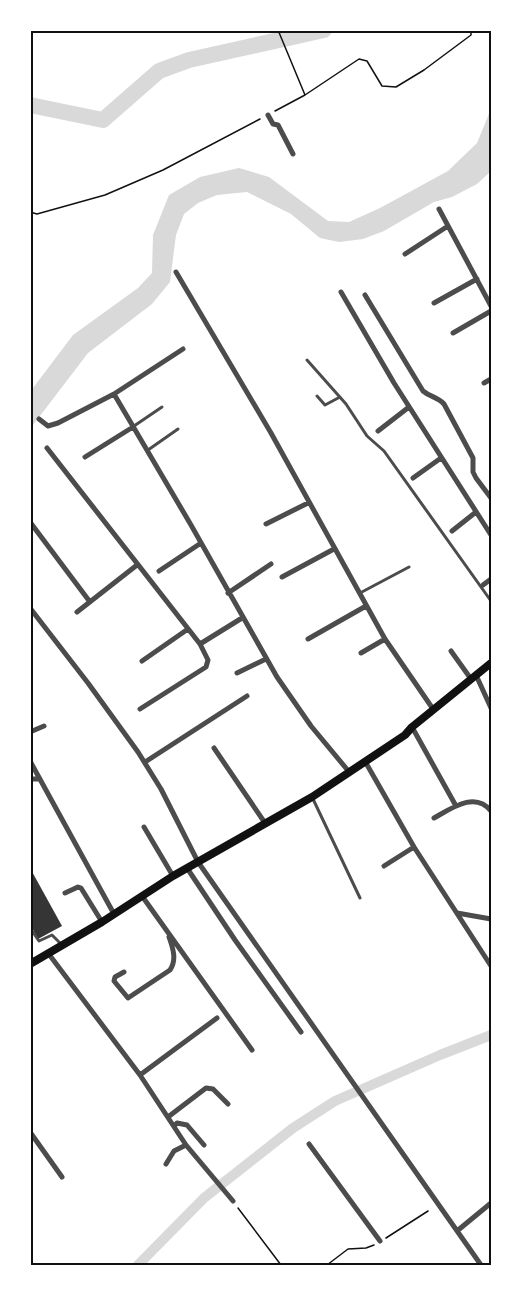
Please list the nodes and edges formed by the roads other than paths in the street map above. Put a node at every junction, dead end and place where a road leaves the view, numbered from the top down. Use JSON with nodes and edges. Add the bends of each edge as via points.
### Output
{"nodes":[{"id":1,"x":268,"y":115,"type":"road end"},
{"id":2,"x":293,"y":154,"type":"dead end"},
{"id":3,"x":439,"y":209,"type":"dead end"},
{"id":4,"x":448,"y":226,"type":"junction"},
{"id":5,"x":405,"y":254,"type":"dead end"},
{"id":6,"x":176,"y":272,"type":"dead end"},
{"id":7,"x":477,"y":279,"type":"junction"},
{"id":8,"x":341,"y":292,"type":"dead end"},
{"id":9,"x":364,"y":295,"type":"dead end"},
{"id":10,"x":434,"y":303,"type":"dead end"},
{"id":11,"x":491,"y":306,"type":"edge"},
{"id":12,"x":491,"y":311,"type":"edge"},
{"id":13,"x":453,"y":333,"type":"dead end"},
{"id":14,"x":183,"y":349,"type":"dead end"},
{"id":15,"x":308,"y":360,"type":"dead end"},
{"id":16,"x":491,"y":379,"type":"edge"},
{"id":17,"x":484,"y":383,"type":"dead end"},
{"id":18,"x":114,"y":394,"type":"junction"},
{"id":19,"x":316,"y":396,"type":"dead end"},
{"id":20,"x":340,"y":397,"type":"junction"},
{"id":21,"x":162,"y":407,"type":"dead end"},
{"id":22,"x":409,"y":407,"type":"junction"},
{"id":23,"x":39,"y":419,"type":"dead end"},
{"id":24,"x":133,"y":427,"type":"junction"},
{"id":25,"x":178,"y":429,"type":"dead end"},
{"id":26,"x":378,"y":431,"type":"dead end"},
{"id":27,"x":47,"y":448,"type":"dead end"},
{"id":28,"x":147,"y":451,"type":"junction"},
{"id":29,"x":85,"y":457,"type":"dead end"},
{"id":30,"x":441,"y":458,"type":"junction"},
{"id":31,"x":413,"y":478,"type":"dead end"},
{"id":32,"x":491,"y":498,"type":"edge"},
{"id":33,"x":308,"y":503,"type":"junction"},
{"id":34,"x":476,"y":512,"type":"junction"},
{"id":35,"x":30,"y":522,"type":"edge"},
{"id":36,"x":266,"y":524,"type":"dead end"},
{"id":37,"x":452,"y":531,"type":"dead end"},
{"id":38,"x":491,"y":535,"type":"edge"},
{"id":39,"x":201,"y":543,"type":"junction"},
{"id":40,"x":334,"y":549,"type":"junction"},
{"id":41,"x":272,"y":564,"type":"dead end"},
{"id":42,"x":137,"y":565,"type":"junction"},
{"id":43,"x":409,"y":567,"type":"dead end"},
{"id":44,"x":159,"y":571,"type":"dead end"},
{"id":45,"x":282,"y":577,"type":"dead end"},
{"id":46,"x":491,"y":579,"type":"edge"},
{"id":47,"x":483,"y":585,"type":"dead end"},
{"id":48,"x":228,"y":593,"type":"junction"},
{"id":49,"x":359,"y":594,"type":"junction"},
{"id":50,"x":491,"y":601,"type":"edge"},
{"id":51,"x":90,"y":602,"type":"junction"},
{"id":52,"x":366,"y":606,"type":"junction"},
{"id":53,"x":30,"y":608,"type":"edge"},
{"id":54,"x":77,"y":612,"type":"dead end"},
{"id":55,"x":242,"y":618,"type":"junction"},
{"id":56,"x":188,"y":629,"type":"junction"},
{"id":57,"x":308,"y":639,"type":"dead end"},
{"id":58,"x":385,"y":639,"type":"junction"},
{"id":59,"x":200,"y":644,"type":"junction"},
{"id":60,"x":451,"y":651,"type":"dead end"},
{"id":61,"x":361,"y":653,"type":"dead end"},
{"id":62,"x":266,"y":659,"type":"junction"},
{"id":63,"x":142,"y":661,"type":"dead end"},
{"id":64,"x":491,"y":663,"type":"edge"},
{"id":65,"x":237,"y":673,"type":"dead end"},
{"id":66,"x":474,"y":677,"type":"junction"},
{"id":67,"x":248,"y":696,"type":"dead end"},
{"id":68,"x":491,"y":708,"type":"edge"},
{"id":69,"x":140,"y":710,"type":"dead end"},
{"id":70,"x":433,"y":710,"type":"junction"},
{"id":71,"x":44,"y":726,"type":"dead end"},
{"id":72,"x":412,"y":727,"type":"junction"},
{"id":73,"x":30,"y":732,"type":"edge"},
{"id":74,"x":214,"y":748,"type":"dead end"},
{"id":75,"x":30,"y":761,"type":"edge"},
{"id":76,"x":145,"y":762,"type":"junction"},
{"id":77,"x":366,"y":763,"type":"junction"},
{"id":78,"x":350,"y":773,"type":"junction"},
{"id":79,"x":30,"y":779,"type":"edge"},
{"id":80,"x":40,"y":779,"type":"junction"},
{"id":81,"x":312,"y":797,"type":"junction"},
{"id":82,"x":456,"y":806,"type":"junction"},
{"id":83,"x":491,"y":811,"type":"edge"},
{"id":84,"x":434,"y":818,"type":"dead end"},
{"id":85,"x":265,"y":823,"type":"junction"},
{"id":86,"x":144,"y":826,"type":"dead end"},
{"id":87,"x":414,"y":847,"type":"junction"},
{"id":88,"x":198,"y":862,"type":"junction"},
{"id":89,"x":384,"y":866,"type":"dead end"},
{"id":90,"x":187,"y":868,"type":"junction"},
{"id":91,"x":173,"y":876,"type":"junction"},
{"id":92,"x":65,"y":893,"type":"dead end"},
{"id":93,"x":142,"y":896,"type":"junction"},
{"id":94,"x":360,"y":898,"type":"dead end"},
{"id":95,"x":457,"y":913,"type":"junction"},
{"id":96,"x":114,"y":914,"type":"junction"},
{"id":97,"x":491,"y":919,"type":"edge"},
{"id":98,"x":102,"y":922,"type":"junction"},
{"id":99,"x":30,"y":928,"type":"edge"},
{"id":100,"x":167,"y":932,"type":"junction"},
{"id":101,"x":62,"y":944,"type":"junction"},
{"id":102,"x":48,"y":953,"type":"junction"},
{"id":103,"x":30,"y":964,"type":"edge"},
{"id":104,"x":491,"y":966,"type":"edge"},
{"id":105,"x":124,"y":972,"type":"dead end"},
{"id":106,"x":217,"y":1018,"type":"dead end"},
{"id":107,"x":301,"y":1032,"type":"dead end"},
{"id":108,"x":252,"y":1050,"type":"dead end"},
{"id":109,"x":140,"y":1075,"type":"junction"},
{"id":110,"x":228,"y":1104,"type":"dead end"},
{"id":111,"x":168,"y":1117,"type":"junction"},
{"id":112,"x":174,"y":1126,"type":"junction"},
{"id":113,"x":30,"y":1132,"type":"edge"},
{"id":114,"x":309,"y":1144,"type":"dead end"},
{"id":115,"x":186,"y":1145,"type":"junction"},
{"id":116,"x":204,"y":1145,"type":"dead end"},
{"id":117,"x":166,"y":1164,"type":"dead end"},
{"id":118,"x":62,"y":1177,"type":"dead end"},
{"id":119,"x":233,"y":1201,"type":"road end"},
{"id":120,"x":491,"y":1203,"type":"edge"},
{"id":121,"x":457,"y":1231,"type":"junction"},
{"id":122,"x":380,"y":1241,"type":"dead end"},
{"id":123,"x":481,"y":1265,"type":"edge"}],
"edges":[{"from":1,"to":2,"type":"street","via":[[281,128]]},
{"from":3,"to":4,"type":"street"},
{"from":4,"to":5,"type":"street"},
{"from":4,"to":7,"type":"street"},
{"from":6,"to":33,"type":"street"},
{"from":7,"to":10,"type":"street"},
{"from":7,"to":11,"type":"street"},
{"from":8,"to":22,"type":"street"},
{"from":9,"to":32,"type":"street","via":[[423,391],[444,404],[473,458],[473,472]]},
{"from":12,"to":13,"type":"street"},
{"from":14,"to":18,"type":"street"},
{"from":15,"to":20,"type":"lane"},
{"from":16,"to":17,"type":"street"},
{"from":18,"to":23,"type":"street","via":[[52,425]]},
{"from":18,"to":24,"type":"street"},
{"from":19,"to":20,"type":"lane","via":[[325,405]]},
{"from":20,"to":50,"type":"lane","via":[[384,451]]},
{"from":21,"to":24,"type":"lane"},
{"from":22,"to":26,"type":"street"},
{"from":22,"to":30,"type":"street"},
{"from":24,"to":28,"type":"street"},
{"from":24,"to":29,"type":"street"},
{"from":25,"to":28,"type":"lane"},
{"from":27,"to":42,"type":"street"},
{"from":28,"to":39,"type":"street"},
{"from":30,"to":31,"type":"street"},
{"from":30,"to":34,"type":"street"},
{"from":33,"to":36,"type":"street"},
{"from":33,"to":40,"type":"street"},
{"from":34,"to":37,"type":"street"},
{"from":34,"to":38,"type":"street"},
{"from":35,"to":51,"type":"street"},
{"from":39,"to":44,"type":"street"},
{"from":39,"to":48,"type":"street"},
{"from":40,"to":45,"type":"street"},
{"from":40,"to":49,"type":"street"},
{"from":41,"to":48,"type":"street"},
{"from":42,"to":51,"type":"street"},
{"from":42,"to":56,"type":"street"},
{"from":43,"to":49,"type":"lane"},
{"from":46,"to":47,"type":"street"},
{"from":48,"to":55,"type":"street"},
{"from":49,"to":52,"type":"street"},
{"from":51,"to":54,"type":"street"},
{"from":52,"to":57,"type":"street"},
{"from":52,"to":58,"type":"street"},
{"from":53,"to":76,"type":"street"},
{"from":55,"to":59,"type":"street"},
{"from":55,"to":62,"type":"street"},
{"from":56,"to":59,"type":"street"},
{"from":56,"to":63,"type":"street"},
{"from":58,"to":61,"type":"street"},
{"from":58,"to":70,"type":"street"},
{"from":59,"to":69,"type":"street","via":[[208,664]]},
{"from":60,"to":66,"type":"street"},
{"from":62,"to":65,"type":"street"},
{"from":62,"to":78,"type":"street","via":[[311,726]]},
{"from":64,"to":66,"type":"main road"},
{"from":66,"to":68,"type":"street"},
{"from":66,"to":70,"type":"main road"},
{"from":67,"to":76,"type":"street"},
{"from":70,"to":72,"type":"main road"},
{"from":71,"to":73,"type":"street"},
{"from":72,"to":77,"type":"main road"},
{"from":72,"to":82,"type":"street"},
{"from":74,"to":85,"type":"street"},
{"from":75,"to":80,"type":"street"},
{"from":76,"to":88,"type":"street"},
{"from":77,"to":78,"type":"main road"},
{"from":77,"to":87,"type":"street"},
{"from":78,"to":81,"type":"main road"},
{"from":79,"to":80,"type":"street"},
{"from":80,"to":96,"type":"street"},
{"from":81,"to":85,"type":"main road"},
{"from":81,"to":94,"type":"lane"},
{"from":82,"to":83,"type":"street","via":[[479,801]]},
{"from":82,"to":84,"type":"street"},
{"from":85,"to":88,"type":"main road"},
{"from":86,"to":91,"type":"street"},
{"from":87,"to":89,"type":"street"},
{"from":87,"to":95,"type":"street"},
{"from":88,"to":90,"type":"main road"},
{"from":88,"to":121,"type":"street"},
{"from":90,"to":91,"type":"main road"},
{"from":90,"to":107,"type":"street"},
{"from":91,"to":93,"type":"main road"},
{"from":92,"to":98,"type":"street","via":[[81,888]]},
{"from":93,"to":96,"type":"main road"},
{"from":93,"to":100,"type":"street"},
{"from":95,"to":97,"type":"street"},
{"from":95,"to":104,"type":"street"},
{"from":96,"to":98,"type":"main road"},
{"from":98,"to":101,"type":"main road"},
{"from":99,"to":101,"type":"lane","via":[[39,941],[52,935]]},
{"from":100,"to":105,"type":"street","via":[[174,957],[170,970],[128,998],[114,981]]},
{"from":100,"to":108,"type":"street"},
{"from":101,"to":102,"type":"main road"},
{"from":102,"to":103,"type":"main road"},
{"from":102,"to":109,"type":"street"},
{"from":106,"to":109,"type":"street"},
{"from":109,"to":111,"type":"street"},
{"from":110,"to":111,"type":"street","via":[[213,1089],[206,1088]]},
{"from":111,"to":112,"type":"street"},
{"from":112,"to":115,"type":"street"},
{"from":112,"to":116,"type":"street","via":[[187,1125]]},
{"from":113,"to":118,"type":"street"},
{"from":114,"to":122,"type":"street"},
{"from":115,"to":117,"type":"street","via":[[174,1151]]},
{"from":115,"to":119,"type":"street"},
{"from":120,"to":121,"type":"street"},
{"from":121,"to":123,"type":"street"}]}
